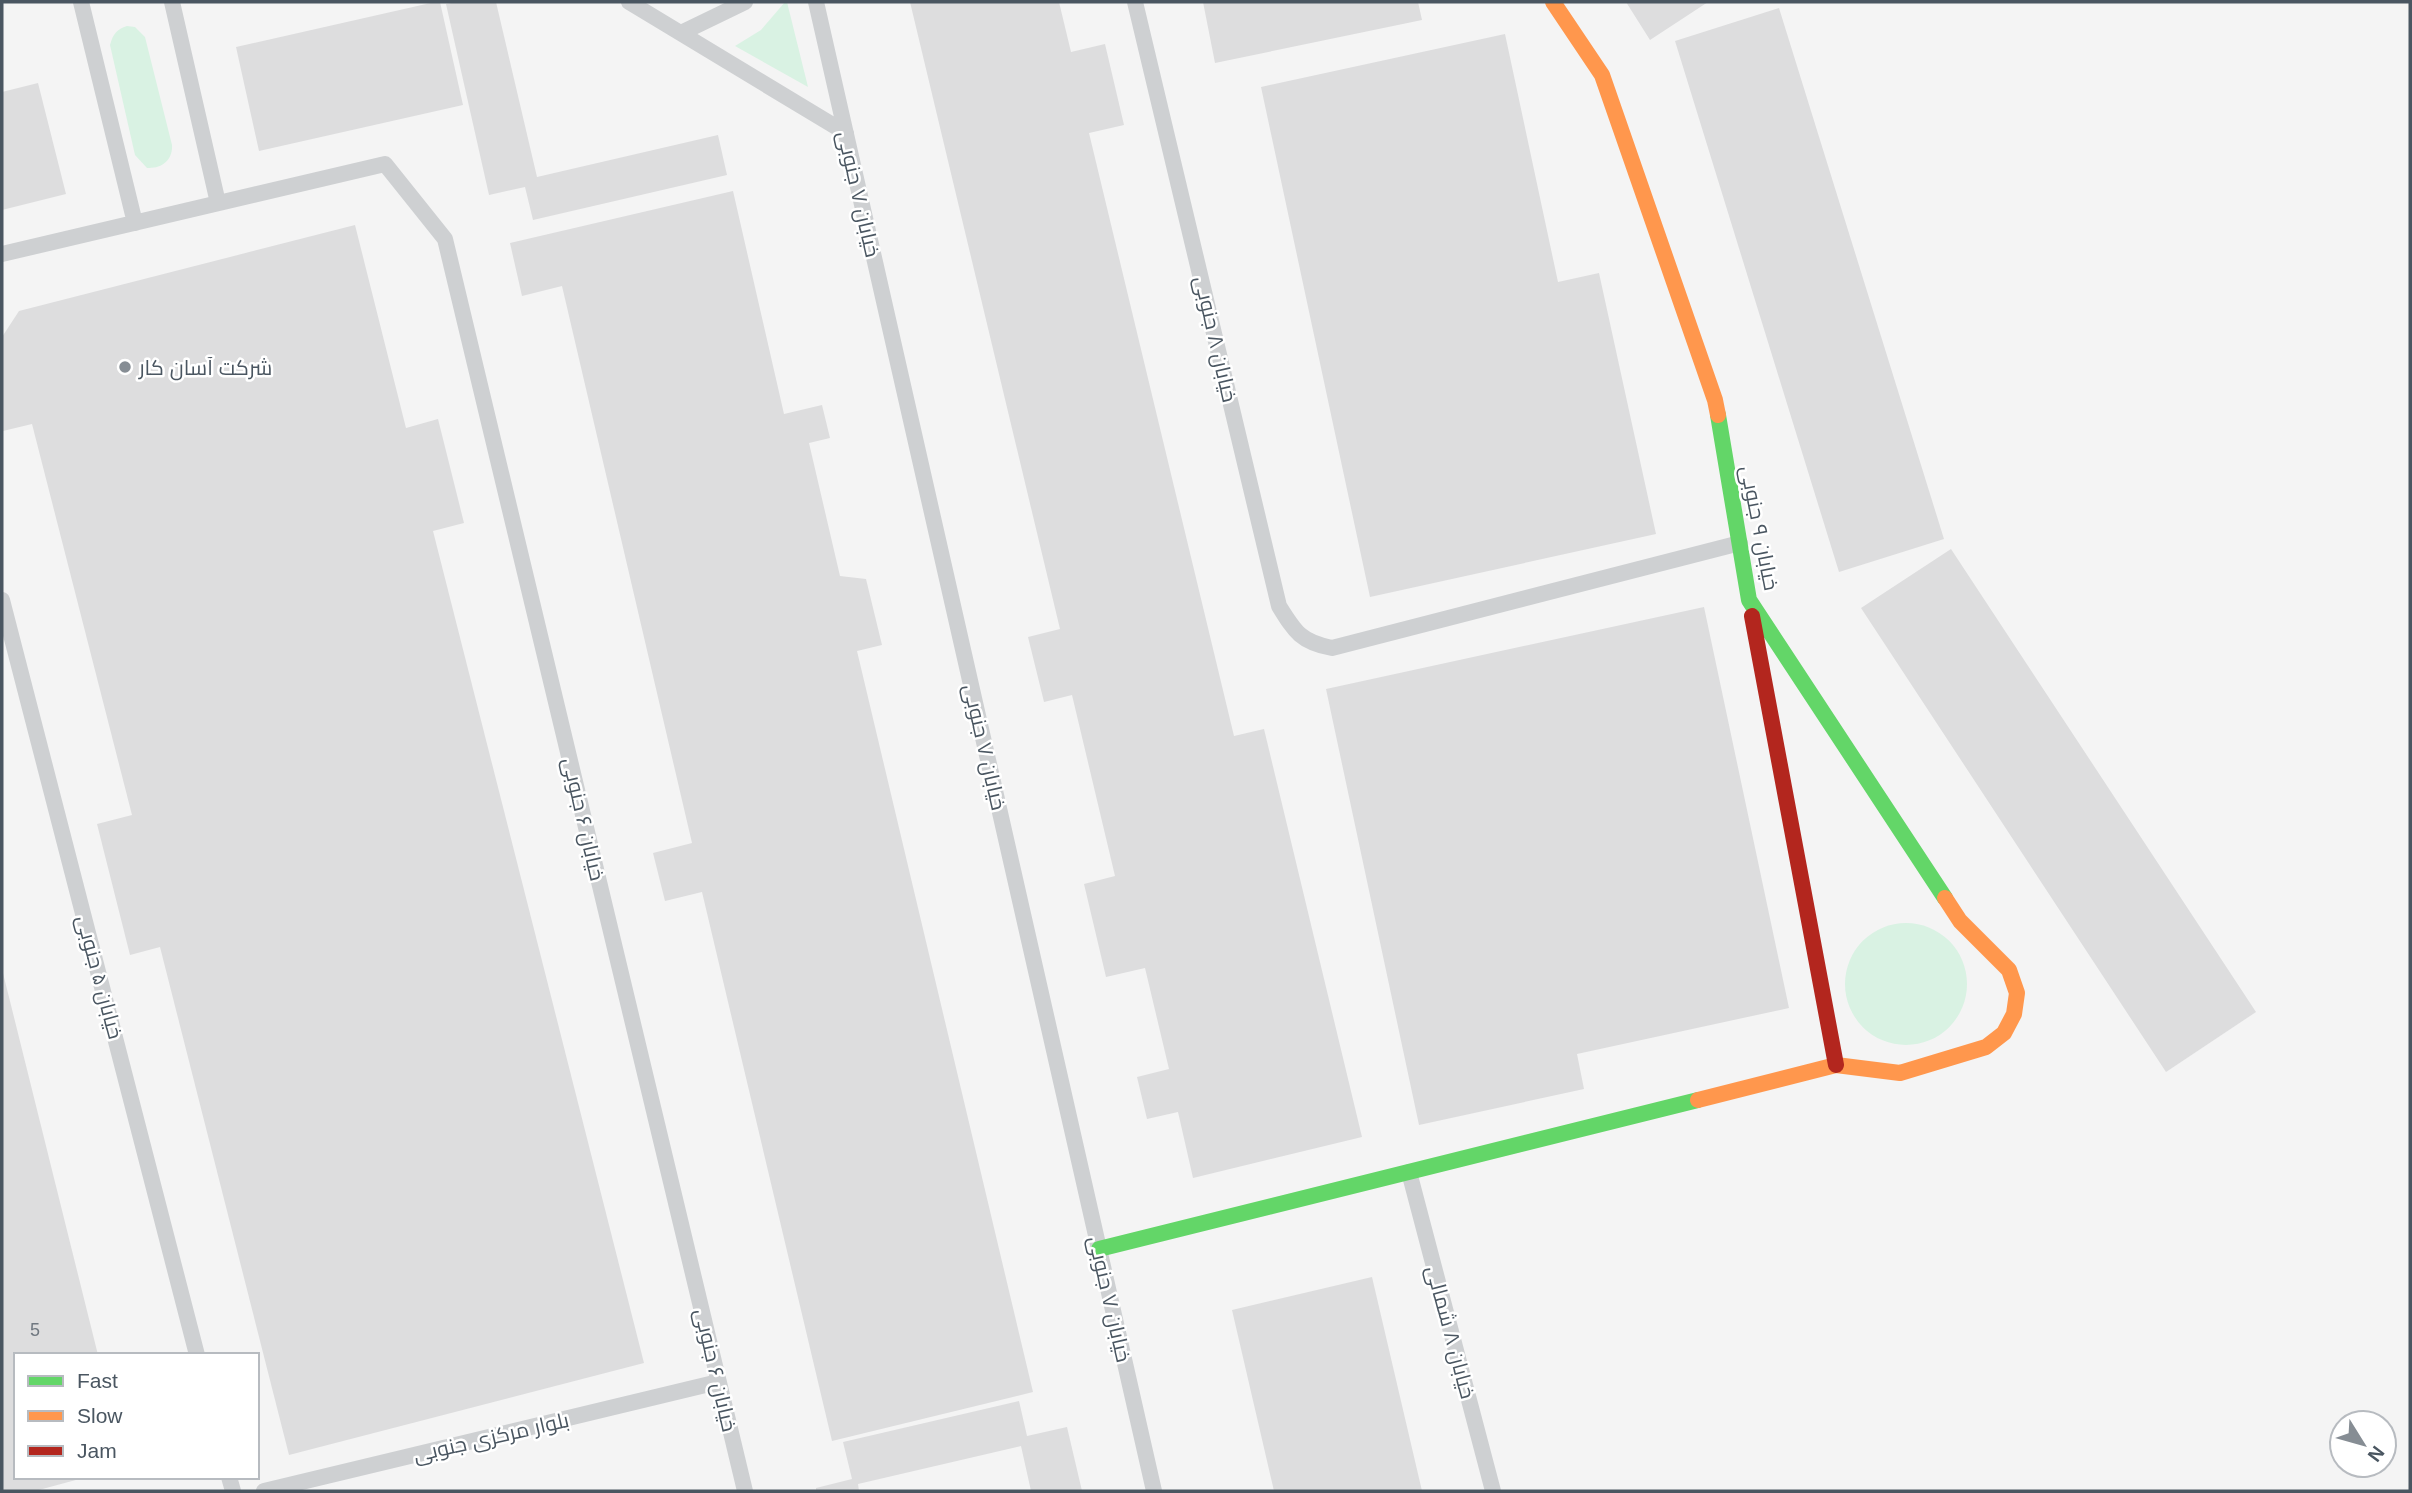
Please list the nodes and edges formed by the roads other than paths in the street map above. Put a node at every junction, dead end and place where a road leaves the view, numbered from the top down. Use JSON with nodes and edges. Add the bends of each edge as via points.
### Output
{"nodes":[{"id":1,"x":81,"y":2,"type":"edge"},
{"id":2,"x":172,"y":2,"type":"edge"},
{"id":3,"x":629,"y":2,"type":"edge"},
{"id":4,"x":744,"y":2,"type":"edge"},
{"id":5,"x":816,"y":2,"type":"edge"},
{"id":6,"x":1135,"y":2,"type":"edge"},
{"id":7,"x":1553,"y":2,"type":"edge"},
{"id":8,"x":681,"y":33,"type":"junction"},
{"id":9,"x":846,"y":133,"type":"junction"},
{"id":10,"x":218,"y":203,"type":"junction"},
{"id":11,"x":135,"y":223,"type":"junction"},
{"id":12,"x":2,"y":254,"type":"edge"},
{"id":13,"x":1740,"y":543,"type":"junction"},
{"id":14,"x":2,"y":600,"type":"edge"},
{"id":15,"x":1749,"y":600,"type":"junction"},
{"id":16,"x":1836,"y":1065,"type":"junction"},
{"id":17,"x":1409,"y":1172,"type":"junction"},
{"id":18,"x":1099,"y":1249,"type":"junction"},
{"id":19,"x":196,"y":1353,"type":"edge"},
{"id":20,"x":719,"y":1382,"type":"junction"},
{"id":21,"x":264,"y":1491,"type":"edge"},
{"id":22,"x":745,"y":1491,"type":"edge"},
{"id":23,"x":1154,"y":1491,"type":"edge"},
{"id":24,"x":1493,"y":1491,"type":"edge"}],
"edges":[{"from":1,"to":11,"type":"lane"},
{"from":2,"to":10,"type":"lane"},
{"from":3,"to":8,"type":"lane"},
{"from":4,"to":8,"type":"lane"},
{"from":5,"to":9,"type":"lane","name":"خیابان ۷ جنوبی"},
{"from":6,"to":13,"type":"lane","name":"خیابان ۸ جنوبی","via":[[1279,606],[1294,630],[1311,644],[1332,648]]},
{"from":7,"to":13,"type":"street","name":"خیابان ۹ جنوبی","via":[[1602,75],[1715,400]]},
{"from":8,"to":9,"type":"lane"},
{"from":9,"to":18,"type":"lane","name":"خیابان ۷ جنوبی"},
{"from":10,"to":11,"type":"lane"},
{"from":10,"to":20,"type":"lane","name":"خیابان ۶ جنوبی","via":[[385,164],[444,239]]},
{"from":11,"to":12,"type":"lane"},
{"from":13,"to":15,"type":"street","name":"خیابان ۹ جنوبی"},
{"from":14,"to":19,"type":"lane","name":"خیابان ۵ جنوبی"},
{"from":15,"to":16,"type":"street"},
{"from":15,"to":16,"type":"street","name":"خیابان ۹ جنوبی","via":[[1960,921],[2009,970],[2017,993],[2014,1014],[2004,1033],[1986,1047],[1900,1073]]},
{"from":16,"to":17,"type":"street"},
{"from":17,"to":18,"type":"street"},
{"from":17,"to":24,"type":"lane","name":"خیابان ۸ شمالی"},
{"from":18,"to":23,"type":"lane","name":"خیابان ۷ جنوبی"},
{"from":20,"to":21,"type":"lane","name":"بلوار مرکزی جنوبی"},
{"from":20,"to":22,"type":"lane","name":"خیابان ۶ جنوبی"}]}
